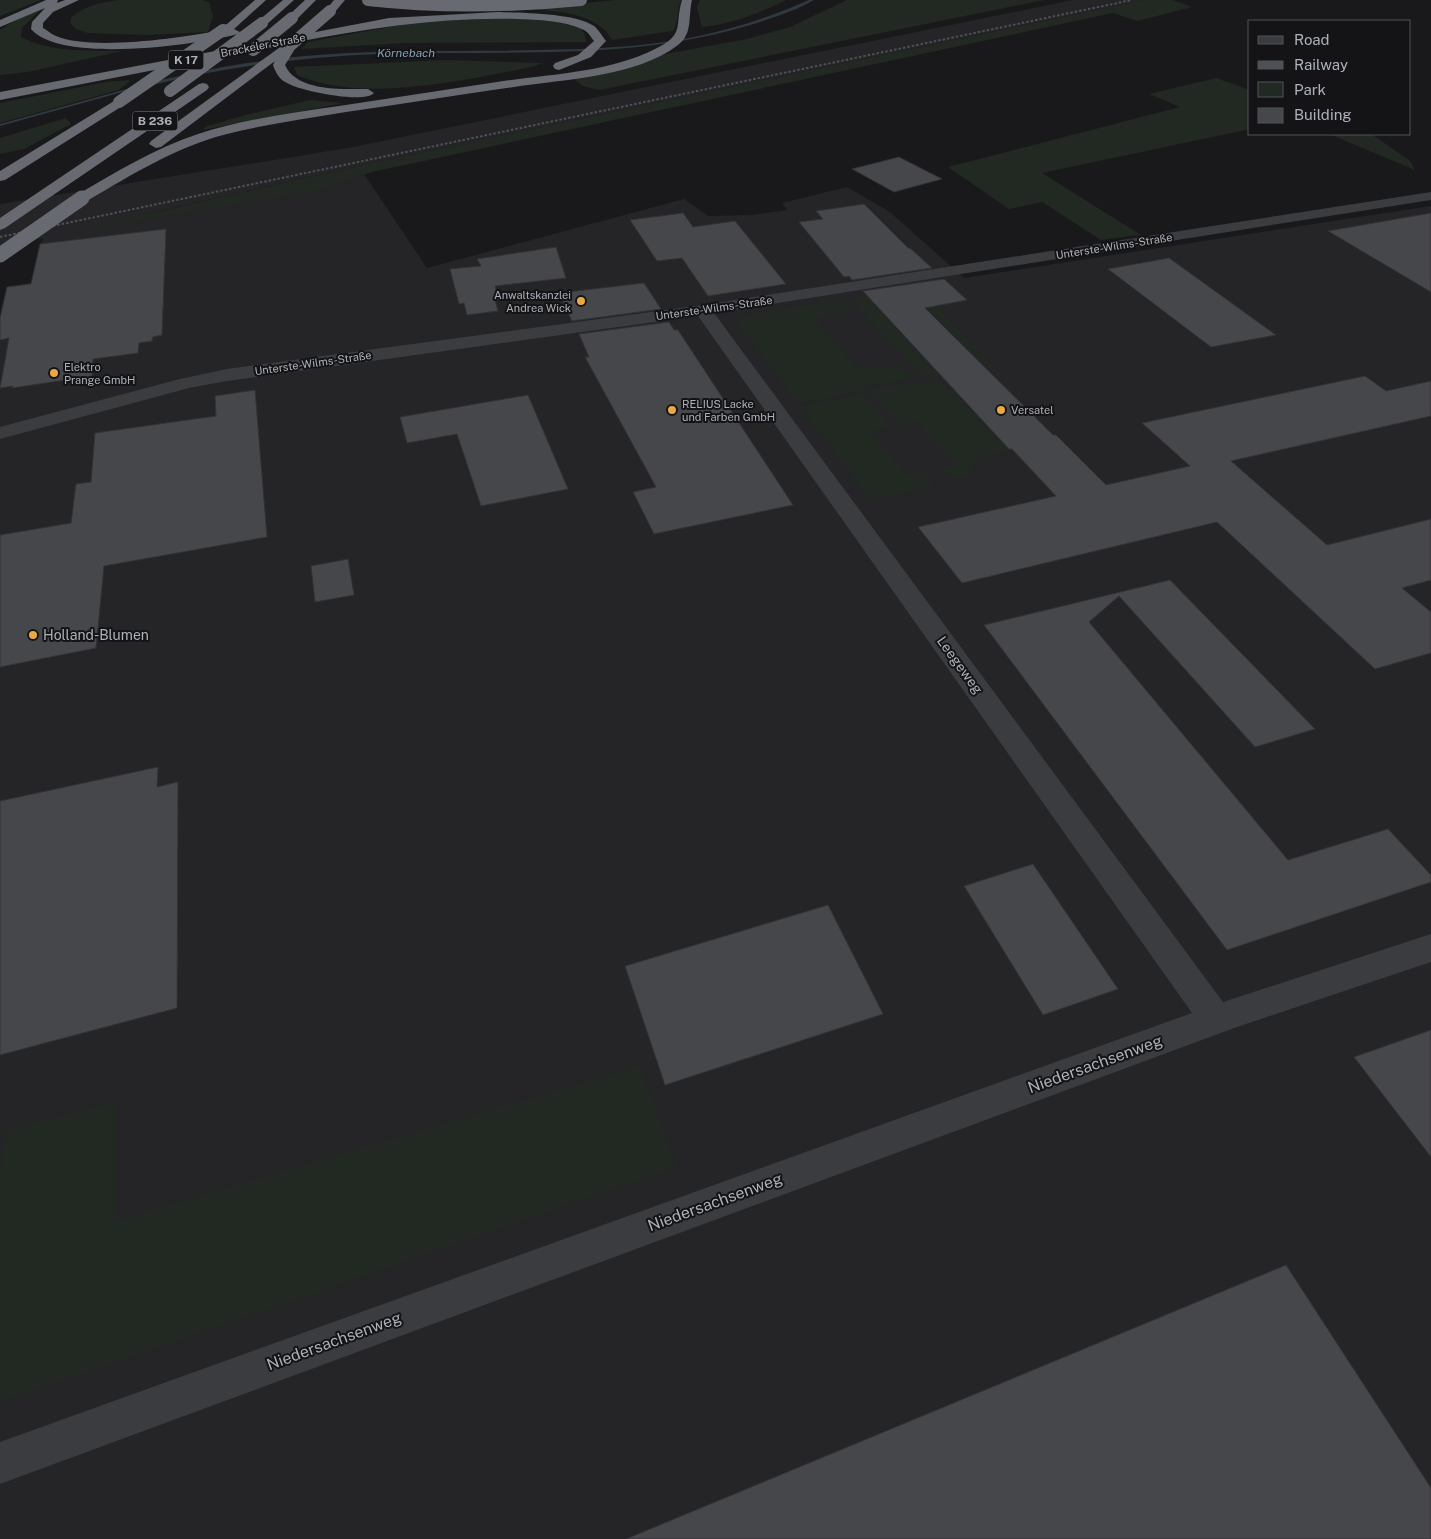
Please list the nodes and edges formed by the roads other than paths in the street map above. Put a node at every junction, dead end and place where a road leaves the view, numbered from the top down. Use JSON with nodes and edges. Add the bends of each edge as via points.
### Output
{"nodes":[{"id":1,"x":57,"y":0,"type":"edge"},
{"id":2,"x":74,"y":0,"type":"edge"},
{"id":3,"x":243,"y":0,"type":"edge"},
{"id":4,"x":260,"y":0,"type":"edge"},
{"id":5,"x":289,"y":0,"type":"edge"},
{"id":6,"x":311,"y":0,"type":"edge"},
{"id":7,"x":340,"y":0,"type":"edge"},
{"id":8,"x":368,"y":0,"type":"edge"},
{"id":9,"x":415,"y":0,"type":"edge"},
{"id":10,"x":458,"y":0,"type":"edge"},
{"id":11,"x":496,"y":0,"type":"edge"},
{"id":12,"x":582,"y":0,"type":"edge"},
{"id":13,"x":687,"y":0,"type":"edge"},
{"id":14,"x":360,"y":10,"type":"dead end"},
{"id":15,"x":335,"y":16,"type":"junction"},
{"id":16,"x":0,"y":24,"type":"edge"},
{"id":17,"x":373,"y":24,"type":"junction"},
{"id":18,"x":264,"y":25,"type":"junction"},
{"id":19,"x":223,"y":30,"type":"junction"},
{"id":20,"x":292,"y":44,"type":"junction"},
{"id":21,"x":119,"y":58,"type":"dead end"},
{"id":22,"x":235,"y":63,"type":"dead end"},
{"id":23,"x":532,"y":76,"type":"junction"},
{"id":24,"x":211,"y":81,"type":"dead end"},
{"id":25,"x":0,"y":86,"type":"edge"},
{"id":26,"x":166,"y":94,"type":"dead end"},
{"id":27,"x":0,"y":96,"type":"edge"},
{"id":28,"x":0,"y":177,"type":"edge"},
{"id":29,"x":1431,"y":196,"type":"edge"},
{"id":30,"x":82,"y":198,"type":"junction"},
{"id":31,"x":0,"y":225,"type":"edge"},
{"id":32,"x":0,"y":255,"type":"edge"},
{"id":33,"x":703,"y":310,"type":"junction"},
{"id":34,"x":0,"y":433,"type":"edge"},
{"id":35,"x":1431,"y":948,"type":"edge"},
{"id":36,"x":1216,"y":1020,"type":"junction"},
{"id":37,"x":0,"y":1463,"type":"edge"}],
"edges":[{"from":1,"to":16,"type":"highway"},
{"from":2,"to":18,"type":"highway","via":[[43,14],[37,22],[37,29],[44,36],[59,41],[110,45],[192,39]]},
{"from":3,"to":19,"type":"highway","via":[[244,8]]},
{"from":4,"to":19,"type":"highway"},
{"from":5,"to":18,"type":"highway","number":"B 236"},
{"from":6,"to":22,"type":"highway","bridge":true},
{"from":7,"to":15,"type":"highway"},
{"from":8,"to":12,"type":"highway","bridge":true,"via":[[468,7]]},
{"from":9,"to":14,"type":"highway"},
{"from":10,"to":15,"type":"highway","name":"Brackeler Straße"},
{"from":11,"to":17,"type":"highway","name":"Brackeler Straße"},
{"from":13,"to":23,"type":"highway","via":[[684,29],[676,41],[652,54],[598,69]]},
{"from":15,"to":18,"type":"highway"},
{"from":15,"to":20,"type":"highway","bridge":true},
{"from":15,"to":25,"type":"highway","name":"Brackeler Straße","number":"K 17"},
{"from":17,"to":23,"type":"highway","via":[[465,12],[527,10],[578,19],[594,26],[600,41],[585,56]]},
{"from":17,"to":27,"type":"highway","name":"Brackeler Straße","number":"K 17"},
{"from":18,"to":21,"type":"highway"},
{"from":18,"to":26,"type":"highway","number":"B 236","bridge":true},
{"from":19,"to":28,"type":"highway","bridge":true,"via":[[119,102]]},
{"from":20,"to":23,"type":"highway","via":[[280,62],[280,69],[283,74],[315,89],[353,93],[425,89]]},
{"from":20,"to":30,"type":"highway"},
{"from":23,"to":30,"type":"highway","via":[[220,132],[152,157]]},
{"from":24,"to":31,"type":"highway","number":"B 236"},
{"from":29,"to":33,"type":"street","name":"Unterste-Wilms-Straße"},
{"from":30,"to":32,"type":"highway","bridge":true},
{"from":33,"to":34,"type":"street","name":"Unterste-Wilms-Straße","via":[[227,375]]},
{"from":33,"to":36,"type":"street","name":"Leegeweg"},
{"from":35,"to":36,"type":"street","name":"Niedersachsenweg"},
{"from":36,"to":37,"type":"street","name":"Niedersachsenweg"}]}
